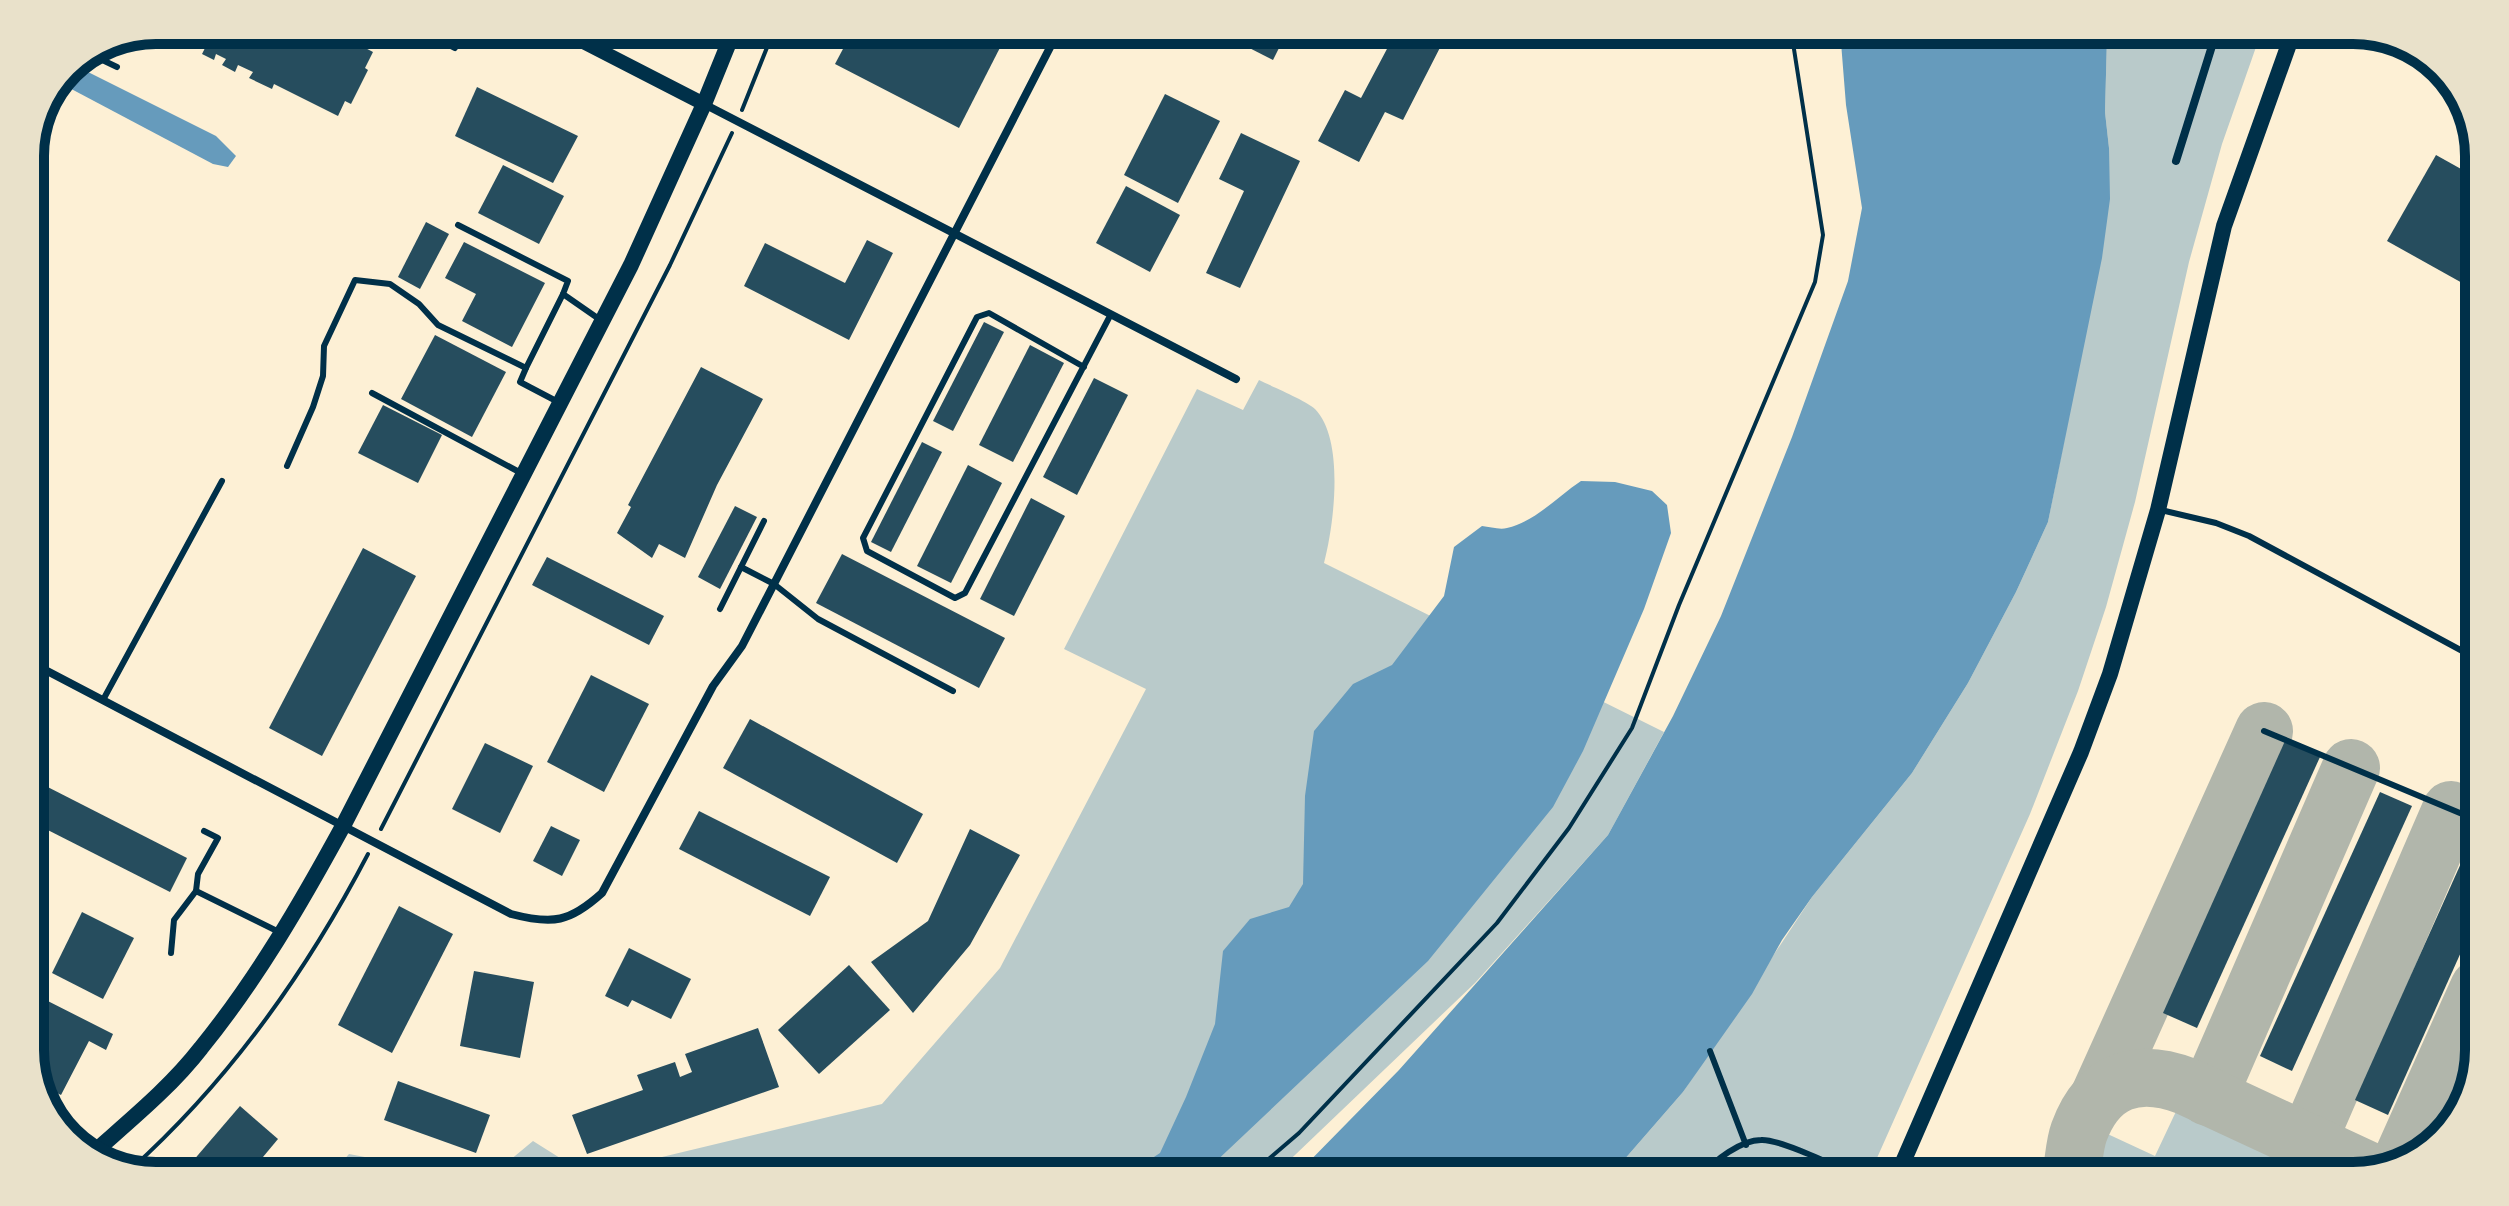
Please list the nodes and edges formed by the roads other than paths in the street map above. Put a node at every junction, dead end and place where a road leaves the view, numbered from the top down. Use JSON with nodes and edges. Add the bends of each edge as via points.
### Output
{"nodes":[{"id":1,"x":447,"y":44,"type":"edge"},
{"id":2,"x":587,"y":44,"type":"edge"},
{"id":3,"x":728,"y":44,"type":"edge"},
{"id":4,"x":1052,"y":44,"type":"edge"},
{"id":5,"x":2213,"y":44,"type":"edge"},
{"id":6,"x":2289,"y":44,"type":"edge"},
{"id":7,"x":455,"y":48,"type":"dead end"},
{"id":8,"x":101,"y":59,"type":"edge"},
{"id":9,"x":117,"y":67,"type":"dead end"},
{"id":10,"x":704,"y":104,"type":"junction"},
{"id":11,"x":2176,"y":161,"type":"dead end"},
{"id":12,"x":458,"y":225,"type":"dead end"},
{"id":13,"x":956,"y":235,"type":"junction"},
{"id":14,"x":563,"y":294,"type":"junction"},
{"id":15,"x":1111,"y":314,"type":"junction"},
{"id":16,"x":602,"y":321,"type":"junction"},
{"id":17,"x":1084,"y":367,"type":"junction"},
{"id":18,"x":526,"y":368,"type":"junction"},
{"id":19,"x":1236,"y":379,"type":"dead end"},
{"id":20,"x":372,"y":393,"type":"dead end"},
{"id":21,"x":560,"y":403,"type":"junction"},
{"id":22,"x":287,"y":466,"type":"dead end"},
{"id":23,"x":524,"y":475,"type":"junction"},
{"id":24,"x":222,"y":481,"type":"dead end"},
{"id":25,"x":2158,"y":510,"type":"junction"},
{"id":26,"x":764,"y":521,"type":"dead end"},
{"id":27,"x":741,"y":567,"type":"junction"},
{"id":28,"x":774,"y":584,"type":"junction"},
{"id":29,"x":720,"y":609,"type":"dead end"},
{"id":30,"x":2465,"y":652,"type":"edge"},
{"id":31,"x":44,"y":669,"type":"edge"},
{"id":32,"x":953,"y":691,"type":"dead end"},
{"id":33,"x":103,"y":700,"type":"junction"},
{"id":34,"x":2264,"y":731,"type":"dead end"},
{"id":35,"x":2465,"y":815,"type":"edge"},
{"id":36,"x":343,"y":826,"type":"junction"},
{"id":37,"x":204,"y":831,"type":"dead end"},
{"id":38,"x":196,"y":891,"type":"junction"},
{"id":39,"x":282,"y":934,"type":"junction"},
{"id":40,"x":171,"y":953,"type":"dead end"},
{"id":41,"x":1710,"y":1051,"type":"dead end"},
{"id":42,"x":1746,"y":1145,"type":"junction"},
{"id":43,"x":100,"y":1147,"type":"edge"},
{"id":44,"x":1717,"y":1162,"type":"edge"},
{"id":45,"x":1825,"y":1162,"type":"edge"},
{"id":46,"x":1903,"y":1162,"type":"edge"}],
"edges":[{"from":1,"to":7,"type":"lane"},
{"from":2,"to":10,"type":"street"},
{"from":3,"to":10,"type":"main road"},
{"from":4,"to":13,"type":"street"},
{"from":5,"to":11,"type":"street"},
{"from":6,"to":25,"type":"main road","via":[[2224,226]]},
{"from":8,"to":9,"type":"lane"},
{"from":10,"to":13,"type":"street"},
{"from":10,"to":16,"type":"main road"},
{"from":12,"to":14,"type":"lane","via":[[568,281]]},
{"from":13,"to":15,"type":"street"},
{"from":13,"to":28,"type":"street"},
{"from":14,"to":16,"type":"lane"},
{"from":14,"to":18,"type":"lane"},
{"from":15,"to":17,"type":"lane"},
{"from":15,"to":19,"type":"street"},
{"from":16,"to":21,"type":"main road"},
{"from":17,"to":17,"type":"lane","via":[[965,593],[955,598],[867,551],[863,538],[977,317],[989,313]]},
{"from":18,"to":21,"type":"lane","via":[[520,382]]},
{"from":18,"to":22,"type":"lane","via":[[438,325],[390,284],[355,280],[324,346],[320,386]]},
{"from":20,"to":23,"type":"lane"},
{"from":21,"to":23,"type":"main road"},
{"from":23,"to":36,"type":"main road"},
{"from":24,"to":33,"type":"lane"},
{"from":25,"to":30,"type":"lane","via":[[2249,536]]},
{"from":25,"to":46,"type":"main road","via":[[2081,752]]},
{"from":26,"to":27,"type":"lane"},
{"from":27,"to":28,"type":"lane"},
{"from":27,"to":29,"type":"lane"},
{"from":28,"to":32,"type":"lane","via":[[818,619]]},
{"from":28,"to":36,"type":"street","via":[[602,893],[584,909],[561,920],[511,914]]},
{"from":31,"to":33,"type":"street"},
{"from":33,"to":36,"type":"street"},
{"from":34,"to":35,"type":"lane"},
{"from":36,"to":39,"type":"main road"},
{"from":37,"to":38,"type":"lane","via":[[218,838],[198,874]]},
{"from":38,"to":39,"type":"lane"},
{"from":38,"to":40,"type":"lane","via":[[174,920]]},
{"from":39,"to":43,"type":"main road","via":[[200,1050]]},
{"from":41,"to":42,"type":"lane"},
{"from":42,"to":44,"type":"lane"},
{"from":42,"to":45,"type":"lane","via":[[1761,1140]]}]}
